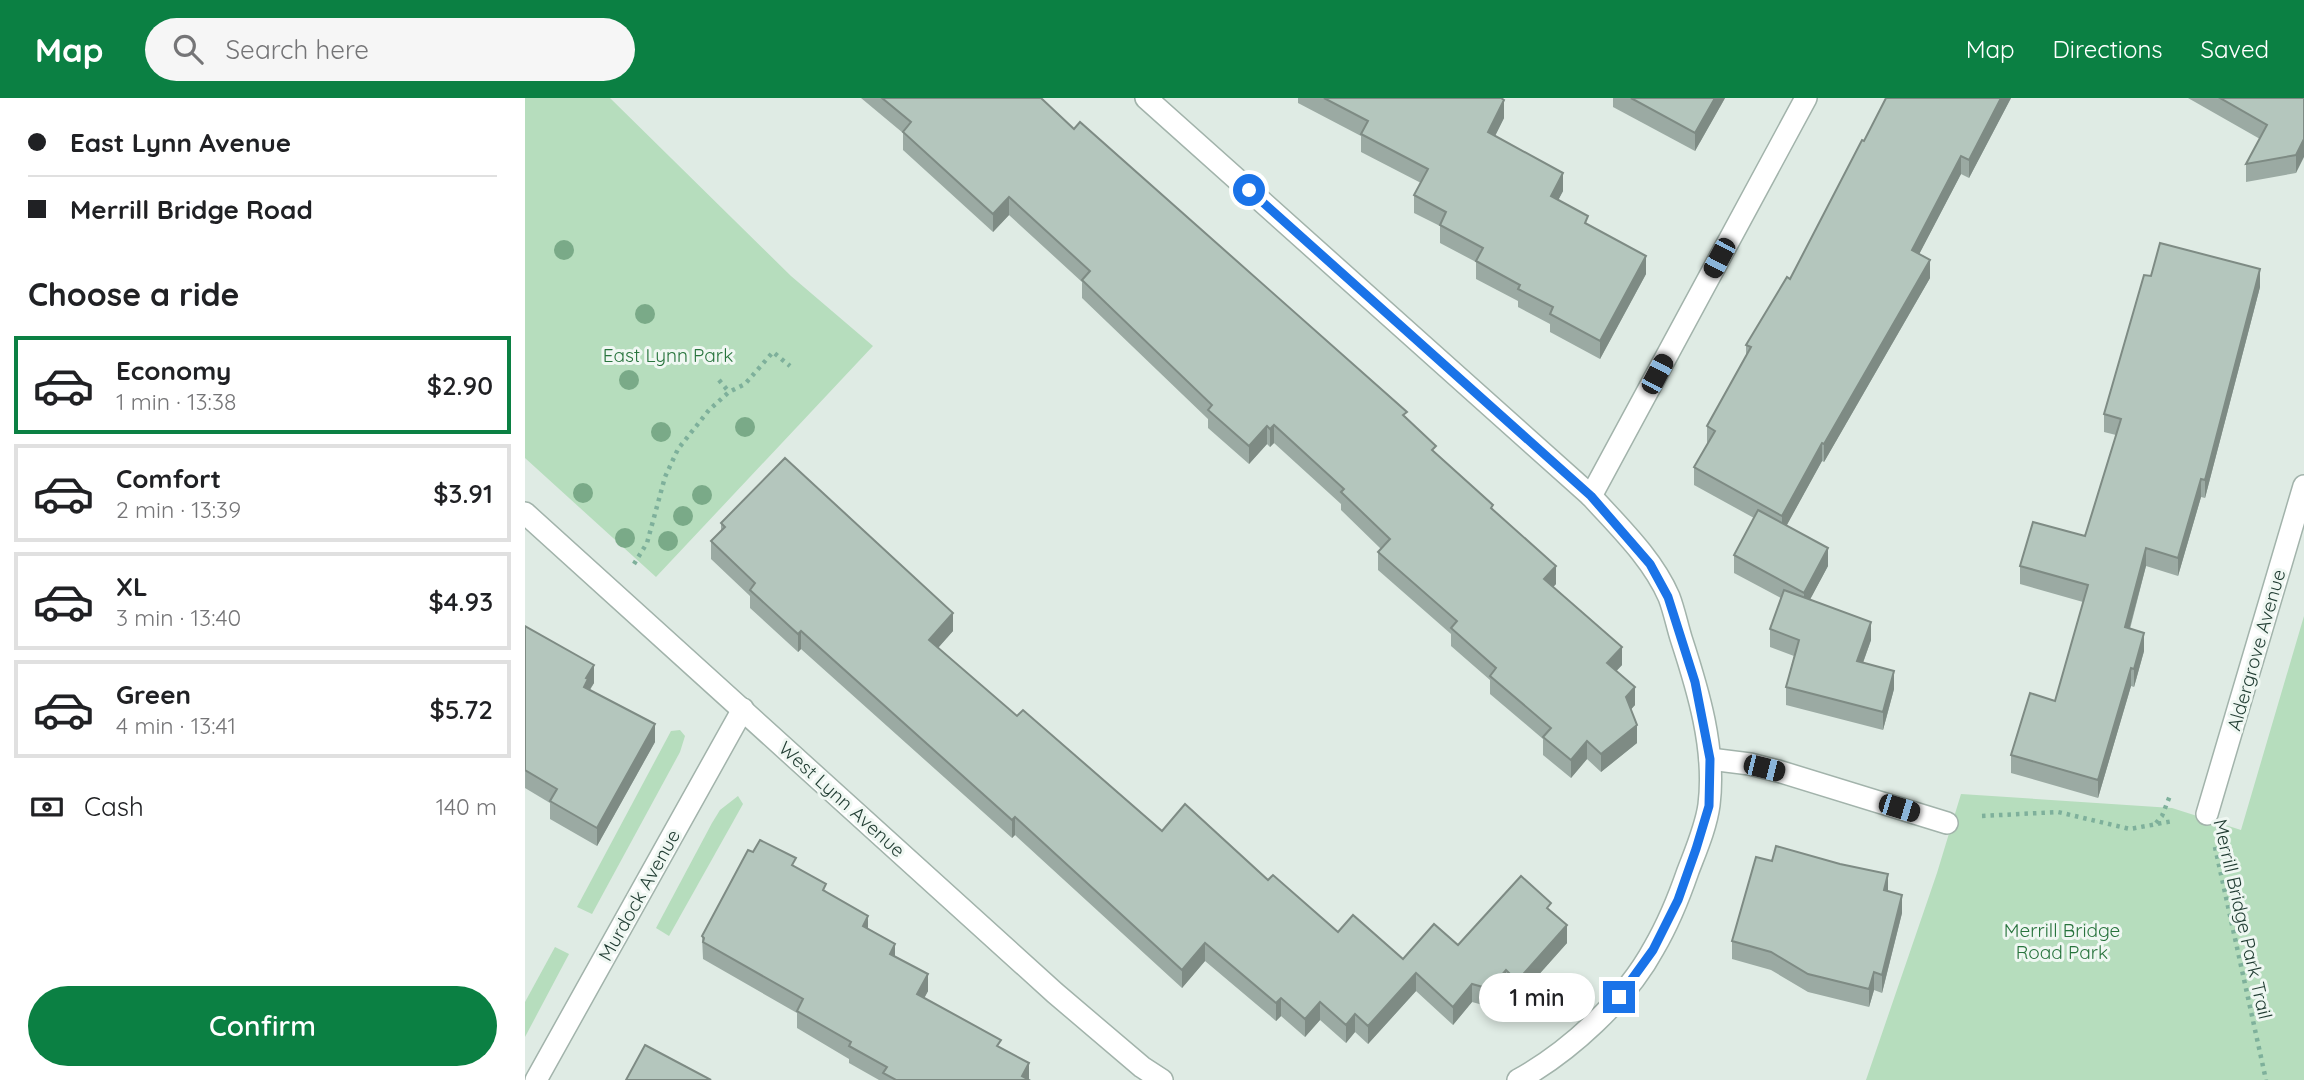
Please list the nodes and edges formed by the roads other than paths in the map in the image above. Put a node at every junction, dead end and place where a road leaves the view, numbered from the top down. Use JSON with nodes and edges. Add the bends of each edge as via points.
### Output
{"nodes":[{"id":1,"x":1146,"y":98,"type":"edge"},
{"id":2,"x":1806,"y":98,"type":"edge"},
{"id":3,"x":2304,"y":486,"type":"edge"},
{"id":4,"x":1591,"y":496,"type":"junction"},
{"id":5,"x":525,"y":513,"type":"edge"},
{"id":6,"x":743,"y":709,"type":"junction"},
{"id":7,"x":1710,"y":759,"type":"junction"},
{"id":8,"x":2207,"y":814,"type":"road end"},
{"id":9,"x":1947,"y":823,"type":"road end"},
{"id":10,"x":536,"y":1080,"type":"edge"},
{"id":11,"x":1162,"y":1080,"type":"edge"},
{"id":12,"x":1518,"y":1080,"type":"edge"}],
"edges":[{"from":1,"to":4,"type":"street"},
{"from":2,"to":4,"type":"street"},
{"from":3,"to":8,"type":"street","name":"Aldergrove Avenue"},
{"from":4,"to":7,"type":"street","via":[[1650,564],[1668,597],[1695,682]]},
{"from":5,"to":6,"type":"street","name":"West Lynn Avenue"},
{"from":6,"to":10,"type":"street","name":"Murdock Avenue"},
{"from":6,"to":11,"type":"street","name":"West Lynn Avenue","via":[[1055,993]]},
{"from":7,"to":9,"type":"street","via":[[1778,771]]},
{"from":7,"to":12,"type":"street","via":[[1709,806],[1678,900],[1653,950],[1619,997],[1584,1032],[1545,1065]]}]}
